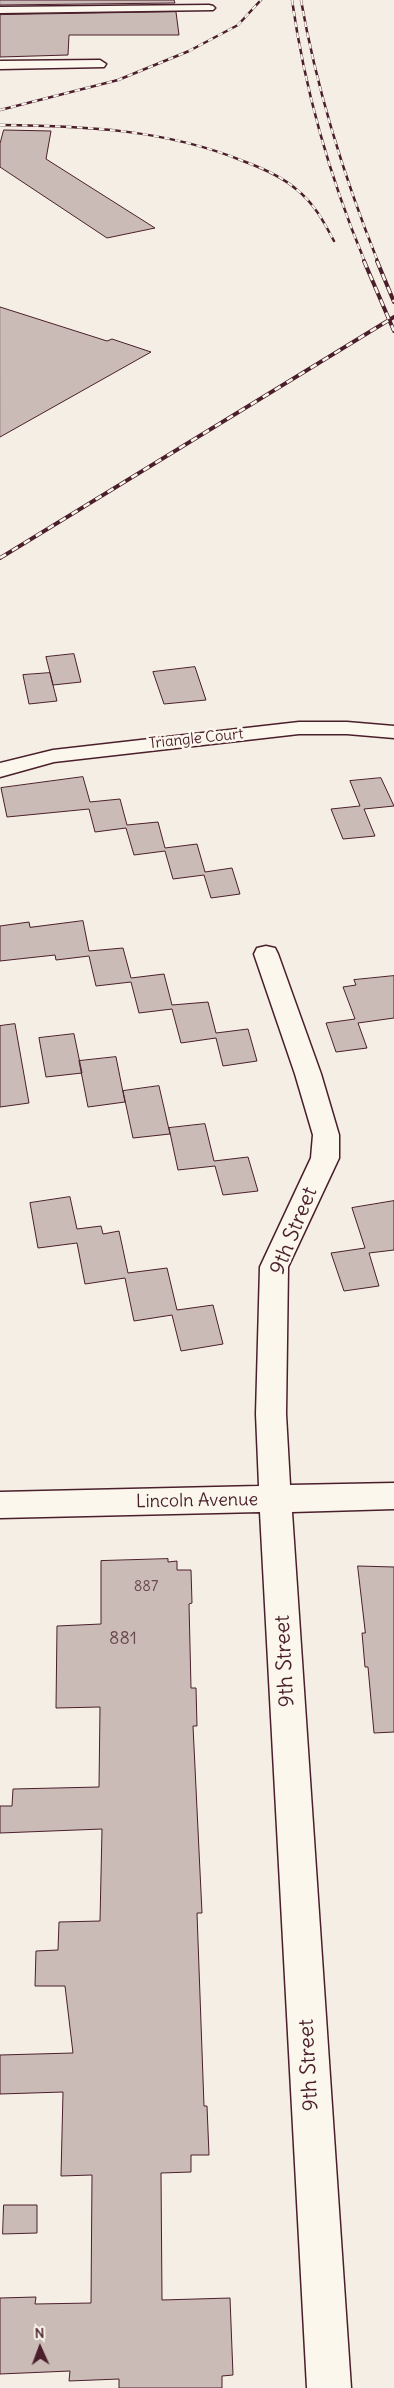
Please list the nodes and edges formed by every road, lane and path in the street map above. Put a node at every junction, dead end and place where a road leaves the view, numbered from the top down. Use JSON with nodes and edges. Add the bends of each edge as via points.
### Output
{"nodes":[{"id":1,"x":210,"y":8,"type":"dead end"},
{"id":2,"x":0,"y":10,"type":"edge"},
{"id":3,"x":100,"y":64,"type":"dead end"},
{"id":4,"x":0,"y":65,"type":"edge"},
{"id":5,"x":394,"y":732,"type":"edge"},
{"id":6,"x":0,"y":770,"type":"edge"},
{"id":7,"x":266,"y":954,"type":"dead end"},
{"id":8,"x":394,"y":1496,"type":"edge"},
{"id":9,"x":275,"y":1499,"type":"junction"},
{"id":10,"x":0,"y":1505,"type":"edge"},
{"id":11,"x":329,"y":2388,"type":"edge"}],
"edges":[{"from":1,"to":2,"type":"street"},
{"from":3,"to":4,"type":"street"},
{"from":5,"to":6,"type":"street","name":"Triangle Court","via":[[347,728],[290,729],[53,756]]},
{"from":7,"to":9,"type":"street","name":"9th Street","via":[[326,1135],[325,1158],[274,1267],[272,1414]]},
{"from":8,"to":9,"type":"street","name":"Lincoln Avenue"},
{"from":9,"to":10,"type":"street","name":"Lincoln Avenue"},
{"from":9,"to":11,"type":"street","name":"9th Street"}]}
